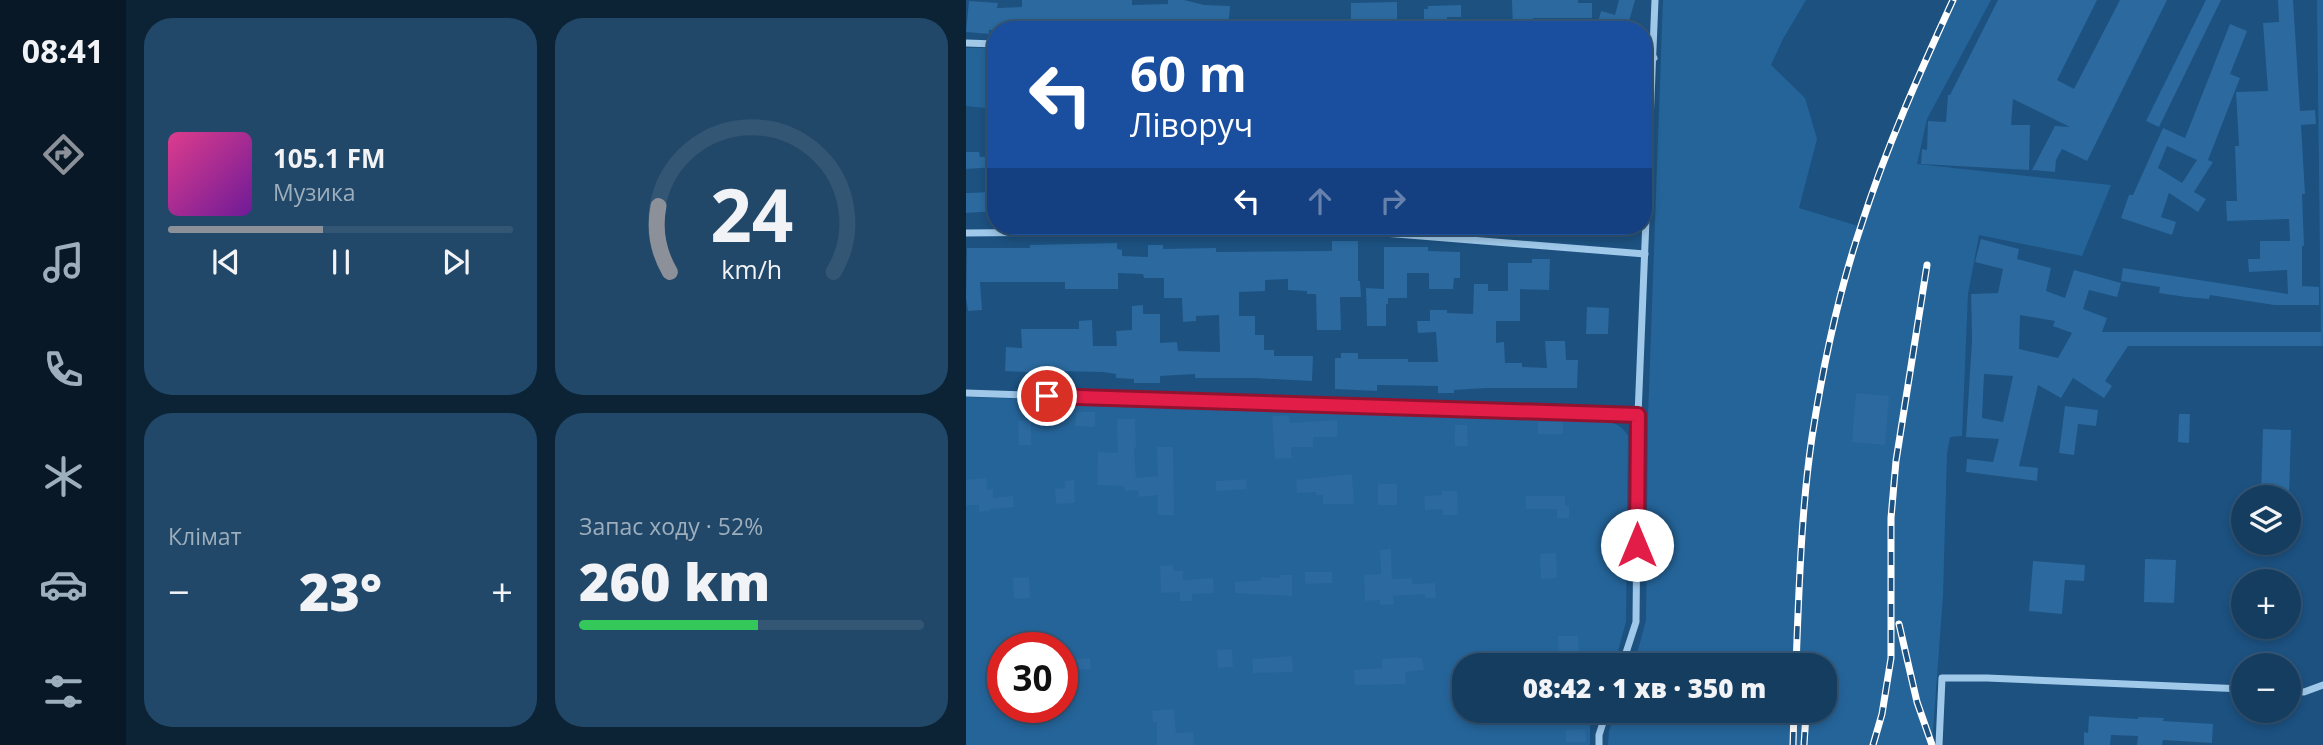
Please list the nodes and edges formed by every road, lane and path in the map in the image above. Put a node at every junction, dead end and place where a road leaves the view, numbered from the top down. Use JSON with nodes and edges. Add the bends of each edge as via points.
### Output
{"nodes":[{"id":1,"x":1655,"y":0,"type":"edge"},
{"id":2,"x":966,"y":43,"type":"edge"},
{"id":3,"x":987,"y":44,"type":"edge"},
{"id":4,"x":1654,"y":58,"type":"joint"},
{"id":5,"x":1652,"y":102,"type":"edge"},
{"id":6,"x":966,"y":233,"type":"edge"},
{"id":7,"x":987,"y":233,"type":"edge"},
{"id":8,"x":1409,"y":235,"type":"edge"},
{"id":9,"x":1646,"y":235,"type":"edge"},
{"id":10,"x":1645,"y":254,"type":"junction"},
{"id":11,"x":966,"y":393,"type":"edge"},
{"id":12,"x":1638,"y":415,"type":"junction"},
{"id":13,"x":1626,"y":653,"type":"edge"},
{"id":14,"x":2323,"y":685,"type":"edge"},
{"id":15,"x":2231,"y":689,"type":"edge"},
{"id":16,"x":2301,"y":692,"type":"edge"},
{"id":17,"x":1603,"y":723,"type":"edge"},
{"id":18,"x":1599,"y":745,"type":"edge"},
{"id":19,"x":1939,"y":745,"type":"edge"}],
"edges":[{"from":1,"to":4,"type":"street"},
{"from":2,"to":3,"type":"street"},
{"from":4,"to":5,"type":"street"},
{"from":6,"to":7,"type":"street"},
{"from":8,"to":10,"type":"street"},
{"from":9,"to":10,"type":"street"},
{"from":10,"to":12,"type":"street"},
{"from":11,"to":12,"type":"street"},
{"from":12,"to":13,"type":"street","via":[[1636,622]]},
{"from":14,"to":16,"type":"street"},
{"from":15,"to":19,"type":"street","via":[[1942,678]]},
{"from":17,"to":18,"type":"street"}]}
